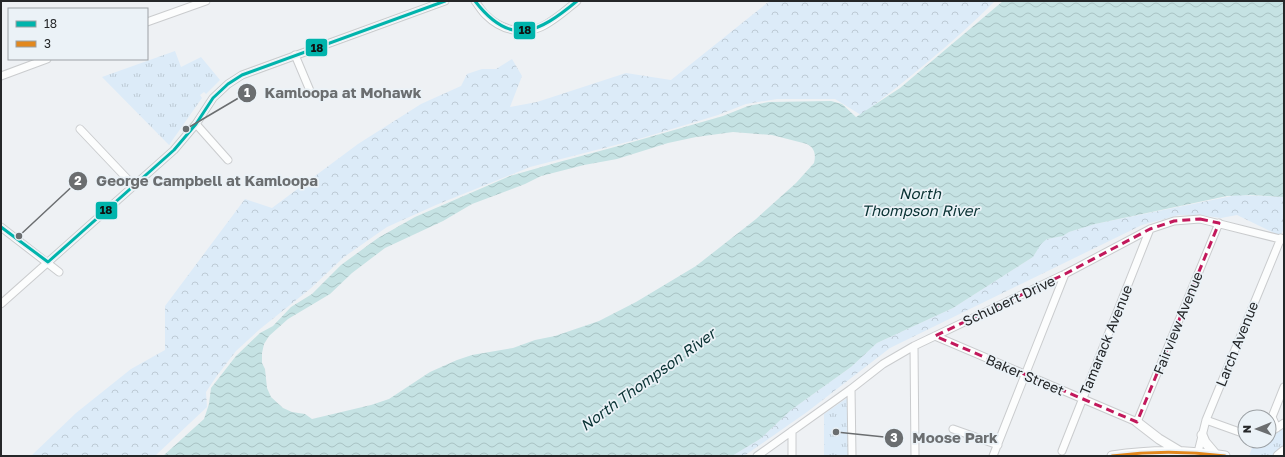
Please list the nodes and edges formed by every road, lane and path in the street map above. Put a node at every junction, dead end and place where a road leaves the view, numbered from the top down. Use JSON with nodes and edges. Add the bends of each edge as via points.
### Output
{"nodes":[{"id":1,"x":206,"y":1,"type":"edge"},
{"id":2,"x":445,"y":1,"type":"edge"},
{"id":3,"x":475,"y":1,"type":"edge"},
{"id":4,"x":576,"y":1,"type":"edge"},
{"id":5,"x":148,"y":22,"type":"edge"},
{"id":6,"x":294,"y":55,"type":"junction"},
{"id":7,"x":44,"y":60,"type":"edge"},
{"id":8,"x":1,"y":76,"type":"edge"},
{"id":9,"x":311,"y":93,"type":"dead end"},
{"id":10,"x":196,"y":124,"type":"junction"},
{"id":11,"x":80,"y":129,"type":"dead end"},
{"id":12,"x":228,"y":160,"type":"dead end"},
{"id":13,"x":134,"y":186,"type":"junction"},
{"id":14,"x":1219,"y":223,"type":"junction"},
{"id":15,"x":1,"y":227,"type":"edge"},
{"id":16,"x":1150,"y":229,"type":"junction"},
{"id":17,"x":1282,"y":239,"type":"edge"},
{"id":18,"x":48,"y":262,"type":"junction"},
{"id":19,"x":59,"y":272,"type":"dead end"},
{"id":20,"x":1066,"y":274,"type":"junction"},
{"id":21,"x":1,"y":304,"type":"edge"},
{"id":22,"x":935,"y":336,"type":"junction"},
{"id":23,"x":914,"y":346,"type":"junction"},
{"id":24,"x":1026,"y":375,"type":"junction"},
{"id":25,"x":1284,"y":387,"type":"edge"},
{"id":26,"x":851,"y":388,"type":"junction"},
{"id":27,"x":1083,"y":399,"type":"junction"},
{"id":28,"x":1275,"y":409,"type":"edge"},
{"id":29,"x":1206,"y":420,"type":"junction"},
{"id":30,"x":1137,"y":422,"type":"junction"},
{"id":31,"x":1284,"y":424,"type":"edge"},
{"id":32,"x":1277,"y":428,"type":"edge"},
{"id":33,"x":953,"y":429,"type":"dead end"},
{"id":34,"x":792,"y":431,"type":"junction"},
{"id":35,"x":1237,"y":431,"type":"edge"},
{"id":36,"x":1202,"y":435,"type":"junction"},
{"id":37,"x":998,"y":445,"type":"junction"},
{"id":38,"x":1062,"y":451,"type":"dead end"},
{"id":39,"x":1180,"y":451,"type":"junction"},
{"id":40,"x":1198,"y":452,"type":"junction"},
{"id":41,"x":1221,"y":455,"type":"edge"},
{"id":42,"x":757,"y":456,"type":"edge"},
{"id":43,"x":792,"y":456,"type":"edge"},
{"id":44,"x":852,"y":456,"type":"edge"},
{"id":45,"x":914,"y":456,"type":"edge"},
{"id":46,"x":993,"y":456,"type":"edge"},
{"id":47,"x":1112,"y":456,"type":"edge"}],
"edges":[{"from":1,"to":5,"type":"street"},
{"from":2,"to":6,"type":"street"},
{"from":3,"to":4,"type":"street","via":[[486,16],[501,26],[520,31],[541,27]]},
{"from":6,"to":9,"type":"street"},
{"from":6,"to":10,"type":"street","via":[[242,75],[228,84],[213,98]]},
{"from":7,"to":8,"type":"street"},
{"from":10,"to":12,"type":"street"},
{"from":10,"to":13,"type":"street","via":[[174,150]]},
{"from":11,"to":13,"type":"street"},
{"from":13,"to":18,"type":"street"},
{"from":14,"to":16,"type":"street","name":"Schubert Drive","via":[[1200,220],[1174,221]]},
{"from":14,"to":17,"type":"street","name":"Schubert Drive"},
{"from":14,"to":30,"type":"street","name":"Fairview Avenue"},
{"from":15,"to":18,"type":"street"},
{"from":16,"to":20,"type":"street","name":"Schubert Drive"},
{"from":16,"to":27,"type":"street","name":"Tamarack Avenue"},
{"from":17,"to":29,"type":"street","name":"Larch Avenue"},
{"from":18,"to":19,"type":"street"},
{"from":18,"to":21,"type":"street"},
{"from":20,"to":22,"type":"street","name":"Schubert Drive"},
{"from":20,"to":24,"type":"street"},
{"from":22,"to":23,"type":"street","name":"Schubert Drive"},
{"from":22,"to":24,"type":"street","name":"Baker Street"},
{"from":23,"to":26,"type":"street","name":"Schubert Drive","via":[[883,364]]},
{"from":23,"to":45,"type":"street"},
{"from":24,"to":27,"type":"street","name":"Baker Street"},
{"from":24,"to":37,"type":"street"},
{"from":25,"to":28,"type":"street"},
{"from":26,"to":34,"type":"street","name":"Schubert Drive"},
{"from":26,"to":44,"type":"street"},
{"from":27,"to":30,"type":"street","name":"Baker Street"},
{"from":27,"to":38,"type":"street","name":"Tamarack Avenue"},
{"from":29,"to":35,"type":"street"},
{"from":29,"to":36,"type":"street","name":"Larch Avenue"},
{"from":30,"to":39,"type":"main road"},
{"from":31,"to":32,"type":"street"},
{"from":33,"to":37,"type":"street"},
{"from":34,"to":42,"type":"street","name":"Schubert Drive"},
{"from":34,"to":43,"type":"street"},
{"from":36,"to":40,"type":"street","name":"Larch Avenue"},
{"from":36,"to":41,"type":"main road","via":[[1205,442]]},
{"from":37,"to":46,"type":"street"},
{"from":39,"to":40,"type":"main road"},
{"from":39,"to":47,"type":"main road"},
{"from":40,"to":41,"type":"main road"}]}
